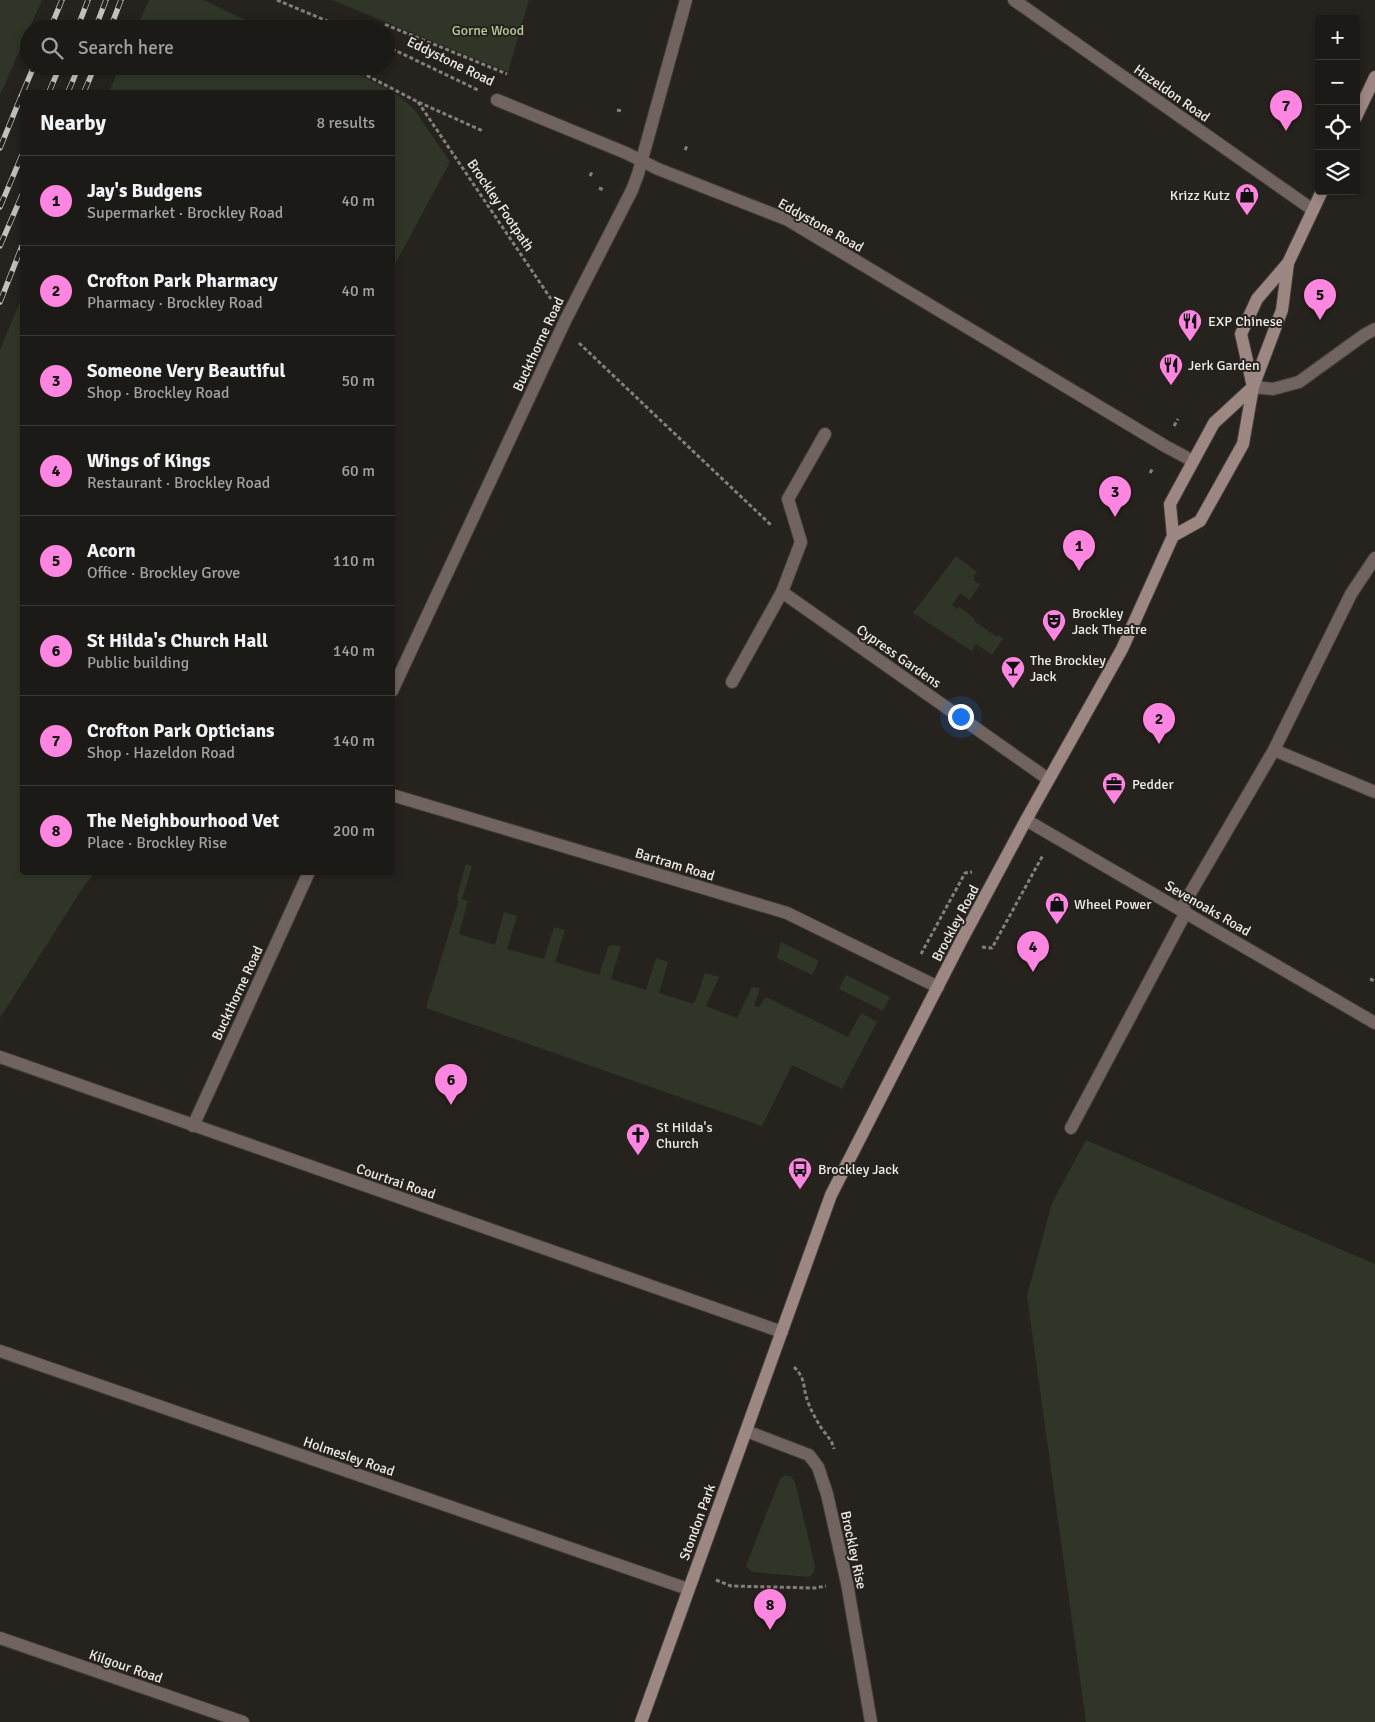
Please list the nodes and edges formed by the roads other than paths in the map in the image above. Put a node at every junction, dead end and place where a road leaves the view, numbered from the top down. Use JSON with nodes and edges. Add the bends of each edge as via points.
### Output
{"nodes":[{"id":1,"x":686,"y":0,"type":"edge"},
{"id":2,"x":1014,"y":0,"type":"edge"},
{"id":3,"x":1375,"y":77,"type":"edge"},
{"id":4,"x":497,"y":100,"type":"road end"},
{"id":5,"x":1360,"y":109,"type":"edge"},
{"id":6,"x":641,"y":161,"type":"junction"},
{"id":7,"x":1320,"y":195,"type":"edge"},
{"id":8,"x":1313,"y":210,"type":"junction"},
{"id":9,"x":1288,"y":263,"type":"junction"},
{"id":10,"x":1375,"y":329,"type":"edge"},
{"id":11,"x":1253,"y":387,"type":"junction"},
{"id":12,"x":825,"y":434,"type":"dead end"},
{"id":13,"x":1193,"y":461,"type":"junction"},
{"id":14,"x":1174,"y":536,"type":"junction"},
{"id":15,"x":1375,"y":558,"type":"edge"},
{"id":16,"x":782,"y":592,"type":"junction"},
{"id":17,"x":732,"y":682,"type":"dead end"},
{"id":18,"x":395,"y":685,"type":"edge"},
{"id":19,"x":1274,"y":750,"type":"junction"},
{"id":20,"x":1048,"y":779,"type":"junction"},
{"id":21,"x":1375,"y":792,"type":"edge"},
{"id":22,"x":395,"y":796,"type":"edge"},
{"id":23,"x":1026,"y":820,"type":"junction"},
{"id":24,"x":308,"y":875,"type":"edge"},
{"id":25,"x":1184,"y":911,"type":"junction"},
{"id":26,"x":938,"y":986,"type":"junction"},
{"id":27,"x":1375,"y":1023,"type":"edge"},
{"id":28,"x":0,"y":1057,"type":"edge"},
{"id":29,"x":193,"y":1126,"type":"junction"},
{"id":30,"x":1071,"y":1128,"type":"dead end"},
{"id":31,"x":782,"y":1332,"type":"junction"},
{"id":32,"x":0,"y":1351,"type":"edge"},
{"id":33,"x":746,"y":1431,"type":"junction"},
{"id":34,"x":688,"y":1589,"type":"junction"},
{"id":35,"x":0,"y":1638,"type":"edge"},
{"id":36,"x":243,"y":1722,"type":"edge"},
{"id":37,"x":641,"y":1722,"type":"edge"},
{"id":38,"x":870,"y":1722,"type":"edge"}],
"edges":[{"from":1,"to":6,"type":"street","name":"Buckthorne Road"},
{"from":2,"to":8,"type":"street","name":"Hazeldon Road"},
{"from":3,"to":5,"type":"main road"},
{"from":4,"to":6,"type":"street","name":"Eddystone Road"},
{"from":6,"to":13,"type":"street","name":"Eddystone Road","via":[[788,220]]},
{"from":6,"to":18,"type":"street","name":"Buckthorne Road","via":[[632,190],[565,321]]},
{"from":7,"to":8,"type":"main road"},
{"from":8,"to":9,"type":"main road"},
{"from":9,"to":11,"type":"main road","via":[[1282,310]]},
{"from":9,"to":11,"type":"main road","via":[[1257,299],[1241,334]]},
{"from":10,"to":11,"type":"street","via":[[1299,382],[1273,389]]},
{"from":11,"to":13,"type":"main road","via":[[1214,422]]},
{"from":11,"to":14,"type":"main road","via":[[1243,444],[1200,521]]},
{"from":12,"to":16,"type":"street","via":[[788,499],[801,542]]},
{"from":13,"to":14,"type":"main road","via":[[1170,504]]},
{"from":14,"to":20,"type":"main road","name":"Brockley Road","via":[[1122,649]]},
{"from":15,"to":19,"type":"street","via":[[1351,594]]},
{"from":16,"to":17,"type":"street"},
{"from":16,"to":20,"type":"street","name":"Cypress Gardens"},
{"from":19,"to":21,"type":"street"},
{"from":19,"to":25,"type":"street"},
{"from":20,"to":23,"type":"main road","name":"Brockley Road"},
{"from":22,"to":26,"type":"street","name":"Bartram Road","via":[[787,913]]},
{"from":23,"to":25,"type":"street","name":"Sevenoaks Road"},
{"from":23,"to":26,"type":"main road","name":"Brockley Road"},
{"from":24,"to":29,"type":"street","name":"Buckthorne Road"},
{"from":25,"to":27,"type":"street","name":"Sevenoaks Road"},
{"from":25,"to":30,"type":"street"},
{"from":26,"to":31,"type":"main road","name":"Brockley Road","via":[[831,1195]]},
{"from":28,"to":29,"type":"street","name":"Courtrai Road"},
{"from":29,"to":31,"type":"street","name":"Courtrai Road"},
{"from":31,"to":33,"type":"main road","name":"Stondon Park"},
{"from":32,"to":34,"type":"street","name":"Holmesley Road"},
{"from":33,"to":34,"type":"main road","name":"Stondon Park"},
{"from":33,"to":38,"type":"street","name":"Brockley Rise","via":[[809,1455],[818,1467],[847,1583]]},
{"from":34,"to":37,"type":"main road","name":"Stondon Park"},
{"from":35,"to":36,"type":"street","name":"Kilgour Road"}]}
